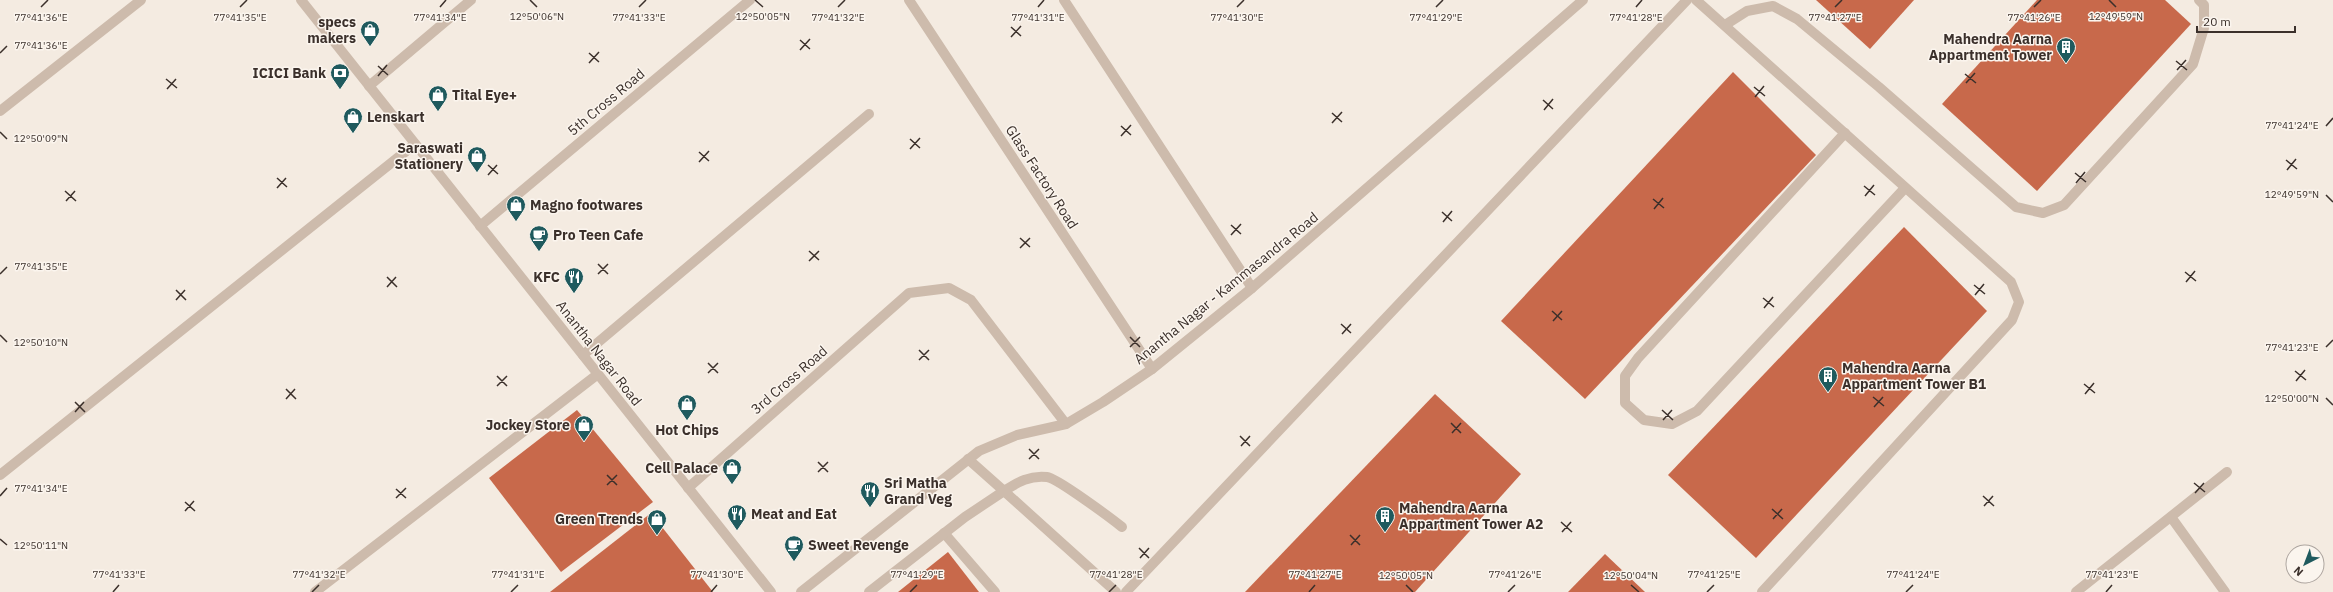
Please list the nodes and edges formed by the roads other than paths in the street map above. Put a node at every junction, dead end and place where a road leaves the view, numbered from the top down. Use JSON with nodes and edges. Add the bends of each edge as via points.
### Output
{"nodes":[{"id":1,"x":141,"y":0,"type":"edge"},
{"id":2,"x":301,"y":0,"type":"edge"},
{"id":3,"x":471,"y":0,"type":"edge"},
{"id":4,"x":750,"y":0,"type":"edge"},
{"id":5,"x":909,"y":0,"type":"edge"},
{"id":6,"x":1064,"y":0,"type":"edge"},
{"id":7,"x":1583,"y":0,"type":"edge"},
{"id":8,"x":1687,"y":0,"type":"edge"},
{"id":9,"x":1696,"y":0,"type":"edge"},
{"id":10,"x":2199,"y":0,"type":"edge"},
{"id":11,"x":1725,"y":25,"type":"junction"},
{"id":12,"x":369,"y":86,"type":"junction"},
{"id":13,"x":0,"y":111,"type":"edge"},
{"id":14,"x":869,"y":114,"type":"dead end"},
{"id":15,"x":1845,"y":133,"type":"junction"},
{"id":16,"x":415,"y":144,"type":"junction"},
{"id":17,"x":1905,"y":188,"type":"junction"},
{"id":18,"x":480,"y":226,"type":"junction"},
{"id":19,"x":1252,"y":288,"type":"junction"},
{"id":20,"x":583,"y":355,"type":"junction"},
{"id":21,"x":1152,"y":369,"type":"junction"},
{"id":22,"x":598,"y":374,"type":"junction"},
{"id":23,"x":1066,"y":424,"type":"junction"},
{"id":24,"x":968,"y":459,"type":"junction"},
{"id":25,"x":2227,"y":472,"type":"dead end"},
{"id":26,"x":0,"y":475,"type":"edge"},
{"id":27,"x":688,"y":488,"type":"junction"},
{"id":28,"x":1004,"y":491,"type":"junction"},
{"id":29,"x":2171,"y":517,"type":"junction"},
{"id":30,"x":1122,"y":528,"type":"dead end"},
{"id":31,"x":944,"y":533,"type":"junction"},
{"id":32,"x":315,"y":592,"type":"edge"},
{"id":33,"x":771,"y":592,"type":"edge"},
{"id":34,"x":801,"y":592,"type":"edge"},
{"id":35,"x":869,"y":592,"type":"edge"},
{"id":36,"x":996,"y":592,"type":"edge"},
{"id":37,"x":1116,"y":592,"type":"edge"},
{"id":38,"x":1126,"y":592,"type":"edge"},
{"id":39,"x":1762,"y":592,"type":"edge"},
{"id":40,"x":2076,"y":592,"type":"edge"},
{"id":41,"x":2225,"y":592,"type":"edge"}],
"edges":[{"from":1,"to":13,"type":"street"},
{"from":2,"to":12,"type":"street","name":"Anantha Nagar Road"},
{"from":3,"to":12,"type":"street"},
{"from":4,"to":18,"type":"street","name":"5th Cross Road"},
{"from":5,"to":21,"type":"street","name":"Glass Factory Road"},
{"from":6,"to":19,"type":"street"},
{"from":7,"to":19,"type":"street","name":"Anantha Nagar - Kammasandra Road"},
{"from":8,"to":38,"type":"street"},
{"from":9,"to":11,"type":"street"},
{"from":10,"to":11,"type":"street","via":[[2204,5],[2204,28],[2193,64],[2064,205],[2043,213],[2016,208],[1797,19],[1773,6],[1747,11]]},
{"from":11,"to":15,"type":"street"},
{"from":12,"to":16,"type":"street","name":"Anantha Nagar Road"},
{"from":14,"to":20,"type":"street"},
{"from":15,"to":17,"type":"street"},
{"from":15,"to":17,"type":"street","via":[[1638,358],[1625,376],[1625,403],[1644,420],[1672,424],[1697,411]]},
{"from":16,"to":18,"type":"street","name":"Anantha Nagar Road"},
{"from":16,"to":26,"type":"street"},
{"from":17,"to":39,"type":"street","via":[[2011,282],[2019,302],[2012,320]]},
{"from":18,"to":20,"type":"street","name":"Anantha Nagar Road"},
{"from":19,"to":21,"type":"street","name":"Anantha Nagar - Kammasandra Road"},
{"from":20,"to":22,"type":"street","name":"Anantha Nagar Road"},
{"from":21,"to":23,"type":"street","name":"Anantha Nagar - Kammasandra Road"},
{"from":22,"to":27,"type":"street","name":"Anantha Nagar Road"},
{"from":22,"to":32,"type":"street"},
{"from":23,"to":24,"type":"street","name":"Anantha Nagar - Kammasandra Road","via":[[1017,435],[979,451]]},
{"from":23,"to":27,"type":"street","name":"3rd Cross Road","via":[[972,300],[949,288],[909,293]]},
{"from":24,"to":28,"type":"street"},
{"from":24,"to":34,"type":"street","name":"Anantha Nagar - Kammasandra Road"},
{"from":25,"to":29,"type":"street"},
{"from":27,"to":33,"type":"street","name":"Anantha Nagar Road"},
{"from":28,"to":30,"type":"street","via":[[1022,479],[1048,477],[1106,514]]},
{"from":28,"to":31,"type":"street"},
{"from":28,"to":37,"type":"street"},
{"from":29,"to":40,"type":"street"},
{"from":29,"to":41,"type":"street"},
{"from":31,"to":35,"type":"street"},
{"from":31,"to":36,"type":"street"}]}
